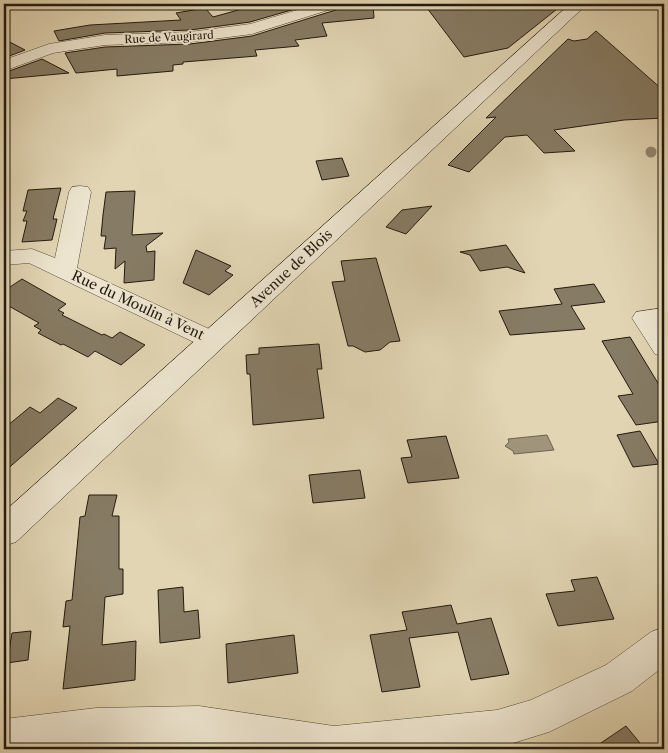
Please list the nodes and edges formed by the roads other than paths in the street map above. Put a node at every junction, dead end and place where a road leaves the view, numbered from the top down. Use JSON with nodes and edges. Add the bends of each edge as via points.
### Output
{"nodes":[{"id":1,"x":329,"y":4,"type":"edge"},
{"id":2,"x":579,"y":4,"type":"edge"},
{"id":3,"x":4,"y":66,"type":"edge"},
{"id":4,"x":80,"y":192,"type":"dead end"},
{"id":5,"x":4,"y":258,"type":"edge"},
{"id":6,"x":64,"y":271,"type":"junction"},
{"id":7,"x":664,"y":316,"type":"edge"},
{"id":8,"x":211,"y":340,"type":"junction"},
{"id":9,"x":664,"y":348,"type":"edge"},
{"id":10,"x":4,"y":532,"type":"edge"},
{"id":11,"x":664,"y":644,"type":"edge"},
{"id":12,"x":4,"y":739,"type":"edge"},
{"id":13,"x":500,"y":739,"type":"edge"}],
"edges":[{"from":1,"to":3,"type":"street","name":"Rue de Vaugirard","via":[[252,29],[190,37],[106,40],[49,49]]},
{"from":2,"to":8,"type":"street","name":"Avenue de Blois"},
{"from":4,"to":6,"type":"street","name":"Rue du Moulin à Vent"},
{"from":5,"to":6,"type":"street","name":"Rue du Moulin à Vent","via":[[32,256]]},
{"from":6,"to":8,"type":"street","name":"Rue du Moulin à Vent"},
{"from":7,"to":9,"type":"street","via":[[645,318]]},
{"from":8,"to":10,"type":"street","name":"Avenue de Blois"},
{"from":11,"to":13,"type":"street","via":[[619,678],[535,718]]},
{"from":12,"to":13,"type":"street","via":[[96,727],[199,725],[334,746]]}]}
